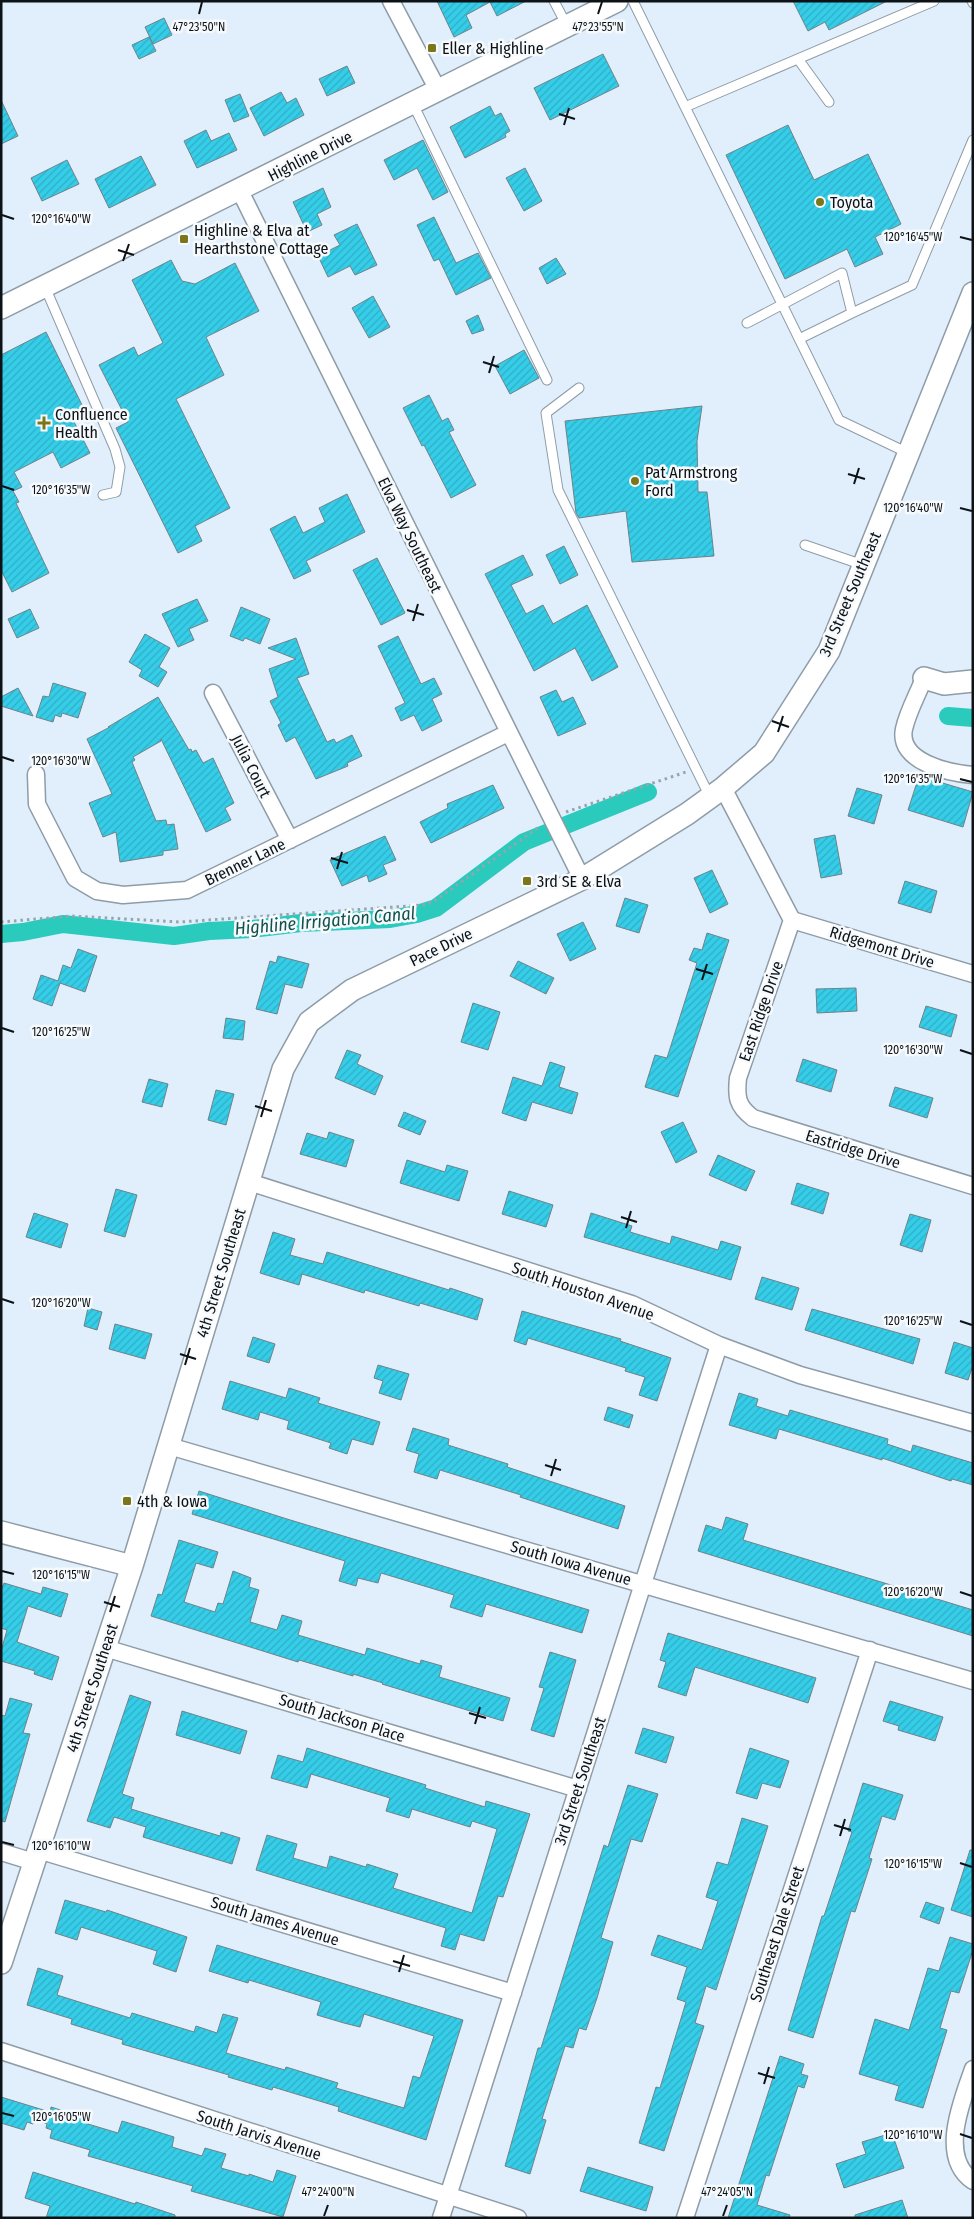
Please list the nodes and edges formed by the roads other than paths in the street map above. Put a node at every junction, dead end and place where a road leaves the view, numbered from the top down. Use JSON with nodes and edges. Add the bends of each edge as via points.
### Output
{"nodes":[{"id":1,"x":391,"y":1,"type":"edge"},
{"id":2,"x":554,"y":1,"type":"edge"},
{"id":3,"x":617,"y":1,"type":"edge"},
{"id":4,"x":633,"y":1,"type":"edge"},
{"id":5,"x":934,"y":1,"type":"edge"},
{"id":6,"x":567,"y":26,"type":"junction"},
{"id":7,"x":798,"y":59,"type":"junction"},
{"id":8,"x":438,"y":92,"type":"junction"},
{"id":9,"x":829,"y":102,"type":"dead end"},
{"id":10,"x":413,"y":104,"type":"junction"},
{"id":11,"x":685,"y":107,"type":"junction"},
{"id":12,"x":973,"y":140,"type":"edge"},
{"id":13,"x":240,"y":191,"type":"junction"},
{"id":14,"x":45,"y":287,"type":"junction"},
{"id":15,"x":973,"y":293,"type":"edge"},
{"id":16,"x":782,"y":304,"type":"junction"},
{"id":17,"x":1,"y":308,"type":"edge"},
{"id":18,"x":852,"y":313,"type":"junction"},
{"id":19,"x":747,"y":323,"type":"dead end"},
{"id":20,"x":799,"y":339,"type":"junction"},
{"id":21,"x":547,"y":380,"type":"dead end"},
{"id":22,"x":580,"y":388,"type":"dead end"},
{"id":23,"x":908,"y":453,"type":"junction"},
{"id":24,"x":103,"y":496,"type":"dead end"},
{"id":25,"x":805,"y":545,"type":"dead end"},
{"id":26,"x":864,"y":565,"type":"junction"},
{"id":27,"x":924,"y":678,"type":"joint"},
{"id":28,"x":973,"y":681,"type":"edge"},
{"id":29,"x":213,"y":693,"type":"dead end"},
{"id":30,"x":508,"y":733,"type":"junction"},
{"id":31,"x":36,"y":774,"type":"dead end"},
{"id":32,"x":973,"y":775,"type":"edge"},
{"id":33,"x":717,"y":792,"type":"junction"},
{"id":34,"x":290,"y":840,"type":"junction"},
{"id":35,"x":582,"y":879,"type":"junction"},
{"id":36,"x":792,"y":920,"type":"junction"},
{"id":37,"x":973,"y":974,"type":"edge"},
{"id":38,"x":740,"y":1103,"type":"joint"},
{"id":39,"x":249,"y":1182,"type":"junction"},
{"id":40,"x":973,"y":1186,"type":"edge"},
{"id":41,"x":720,"y":1345,"type":"junction"},
{"id":42,"x":973,"y":1423,"type":"edge"},
{"id":43,"x":169,"y":1446,"type":"junction"},
{"id":44,"x":1,"y":1532,"type":"edge"},
{"id":45,"x":132,"y":1566,"type":"junction"},
{"id":46,"x":643,"y":1584,"type":"junction"},
{"id":47,"x":105,"y":1648,"type":"junction"},
{"id":48,"x":870,"y":1650,"type":"junction"},
{"id":49,"x":973,"y":1681,"type":"edge"},
{"id":50,"x":578,"y":1789,"type":"junction"},
{"id":51,"x":1,"y":1852,"type":"edge"},
{"id":52,"x":36,"y":1856,"type":"junction"},
{"id":53,"x":1,"y":1963,"type":"edge"},
{"id":54,"x":513,"y":1993,"type":"junction"},
{"id":55,"x":1,"y":2051,"type":"edge"},
{"id":56,"x":973,"y":2069,"type":"edge"},
{"id":57,"x":973,"y":2182,"type":"edge"},
{"id":58,"x":448,"y":2196,"type":"junction"},
{"id":59,"x":441,"y":2218,"type":"edge"},
{"id":60,"x":518,"y":2218,"type":"edge"},
{"id":61,"x":685,"y":2218,"type":"edge"}],
"edges":[{"from":1,"to":8,"type":"street"},
{"from":2,"to":6,"type":"lane"},
{"from":3,"to":6,"type":"street","name":"Highline Drive"},
{"from":4,"to":11,"type":"lane"},
{"from":5,"to":7,"type":"lane"},
{"from":6,"to":8,"type":"street","name":"Highline Drive"},
{"from":7,"to":9,"type":"lane"},
{"from":7,"to":11,"type":"lane"},
{"from":8,"to":10,"type":"street","name":"Highline Drive"},
{"from":10,"to":13,"type":"street","name":"Highline Drive"},
{"from":10,"to":21,"type":"lane"},
{"from":11,"to":16,"type":"lane"},
{"from":12,"to":18,"type":"lane","via":[[912,285]]},
{"from":13,"to":14,"type":"street","name":"Highline Drive"},
{"from":13,"to":30,"type":"street","name":"Elva Way Southeast"},
{"from":14,"to":17,"type":"street","name":"Highline Drive"},
{"from":14,"to":24,"type":"lane","via":[[120,467],[116,492]]},
{"from":15,"to":23,"type":"street","name":"3rd Street Southeast","via":[[962,330]]},
{"from":16,"to":18,"type":"lane","via":[[842,273]]},
{"from":16,"to":19,"type":"lane"},
{"from":16,"to":20,"type":"lane"},
{"from":18,"to":20,"type":"lane"},
{"from":20,"to":23,"type":"lane","via":[[839,420]]},
{"from":22,"to":33,"type":"lane","via":[[546,413],[558,490],[696,768]]},
{"from":23,"to":26,"type":"street","name":"3rd Street Southeast"},
{"from":25,"to":26,"type":"lane"},
{"from":26,"to":33,"type":"street","name":"3rd Street Southeast","via":[[829,651],[764,752]]},
{"from":27,"to":28,"type":"street","via":[[944,684]]},
{"from":27,"to":32,"type":"street","via":[[904,730],[909,751],[921,761]]},
{"from":29,"to":34,"type":"street","name":"Julia Court"},
{"from":30,"to":34,"type":"street","name":"Brenner Lane"},
{"from":30,"to":35,"type":"street","name":"Elva Way Southeast"},
{"from":31,"to":34,"type":"street","name":"Brenner Lane","via":[[36,804],[75,878],[97,892],[123,896],[187,890]]},
{"from":33,"to":35,"type":"street","name":"Pace Drive"},
{"from":33,"to":36,"type":"street"},
{"from":35,"to":39,"type":"street","name":"Pace Drive","via":[[352,990],[310,1022],[283,1069]]},
{"from":36,"to":37,"type":"street","name":"Ridgemont Drive"},
{"from":36,"to":38,"type":"street","name":"East Ridge Drive","via":[[738,1078],[736,1095]]},
{"from":38,"to":40,"type":"street","name":"Eastridge Drive","via":[[753,1118]]},
{"from":39,"to":41,"type":"street","name":"South Houston Avenue","via":[[632,1304]]},
{"from":39,"to":43,"type":"street","name":"4th Street Southeast"},
{"from":41,"to":42,"type":"street","name":"South Houston Avenue","via":[[800,1375]]},
{"from":41,"to":46,"type":"street","name":"3rd Street Southeast"},
{"from":43,"to":45,"type":"street","name":"4th Street Southeast"},
{"from":43,"to":46,"type":"street","name":"South Iowa Avenue"},
{"from":44,"to":45,"type":"street"},
{"from":45,"to":47,"type":"street","name":"4th Street Southeast"},
{"from":46,"to":48,"type":"street","name":"South Iowa Avenue"},
{"from":46,"to":50,"type":"street","name":"3rd Street Southeast"},
{"from":47,"to":50,"type":"street","name":"South Jackson Place"},
{"from":47,"to":52,"type":"street","name":"4th Street Southeast"},
{"from":48,"to":49,"type":"street","name":"South Iowa Avenue"},
{"from":48,"to":61,"type":"street","name":"Southeast Dale Street"},
{"from":50,"to":54,"type":"street","name":"3rd Street Southeast"},
{"from":51,"to":52,"type":"street","name":"South James Avenue"},
{"from":52,"to":53,"type":"street","name":"4th Street Southeast"},
{"from":52,"to":54,"type":"street","name":"South James Avenue"},
{"from":54,"to":58,"type":"street","name":"3rd Street Southeast"},
{"from":55,"to":58,"type":"street","name":"South Jarvis Avenue"},
{"from":56,"to":57,"type":"street","via":[[956,2119],[955,2151],[963,2175]]},
{"from":58,"to":59,"type":"street","name":"3rd Street Southeast"},
{"from":58,"to":60,"type":"street","name":"South Jarvis Avenue"}]}
